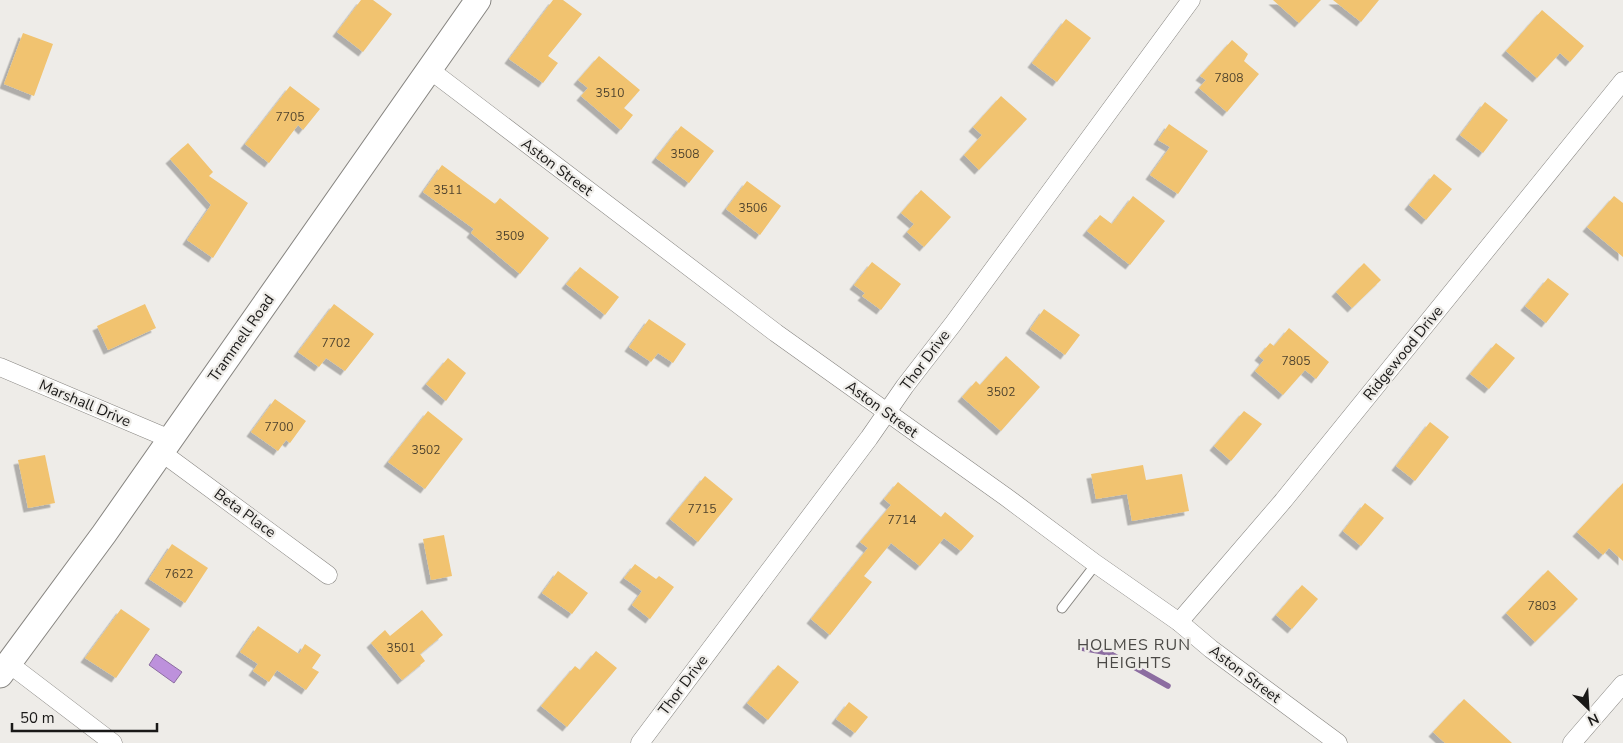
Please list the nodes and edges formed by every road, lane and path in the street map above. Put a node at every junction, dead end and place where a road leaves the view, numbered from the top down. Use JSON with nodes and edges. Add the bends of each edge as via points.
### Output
{"nodes":[{"id":1,"x":478,"y":0,"type":"edge"},
{"id":2,"x":1191,"y":0,"type":"edge"},
{"id":3,"x":430,"y":70,"type":"junction"},
{"id":4,"x":1623,"y":81,"type":"edge"},
{"id":5,"x":0,"y":367,"type":"edge"},
{"id":6,"x":887,"y":413,"type":"junction"},
{"id":7,"x":165,"y":446,"type":"junction"},
{"id":8,"x":1096,"y":564,"type":"junction"},
{"id":9,"x":328,"y":574,"type":"dead end"},
{"id":10,"x":1062,"y":608,"type":"dead end"},
{"id":11,"x":1179,"y":622,"type":"junction"},
{"id":12,"x":4,"y":669,"type":"edge"},
{"id":13,"x":1623,"y":684,"type":"edge"},
{"id":14,"x":113,"y":743,"type":"edge"},
{"id":15,"x":640,"y":743,"type":"edge"},
{"id":16,"x":1338,"y":743,"type":"edge"},
{"id":17,"x":1572,"y":743,"type":"edge"}],
"edges":[{"from":1,"to":3,"type":"street","name":"Trammell Road"},
{"from":2,"to":6,"type":"street","name":"Thor Drive"},
{"from":3,"to":6,"type":"street","name":"Aston Street","via":[[776,333]]},
{"from":3,"to":7,"type":"street","name":"Trammell Road"},
{"from":4,"to":11,"type":"street","name":"Ridgewood Drive","via":[[1283,501]]},
{"from":5,"to":7,"type":"street","name":"Marshall Drive"},
{"from":6,"to":8,"type":"street","name":"Aston Street"},
{"from":6,"to":15,"type":"street","name":"Thor Drive"},
{"from":7,"to":9,"type":"street","name":"Beta Place"},
{"from":7,"to":12,"type":"street","name":"Trammell Road"},
{"from":8,"to":10,"type":"lane"},
{"from":8,"to":11,"type":"street","name":"Aston Street"},
{"from":11,"to":16,"type":"street","name":"Aston Street","via":[[1211,650]]},
{"from":12,"to":14,"type":"street"},
{"from":13,"to":17,"type":"street"}]}
